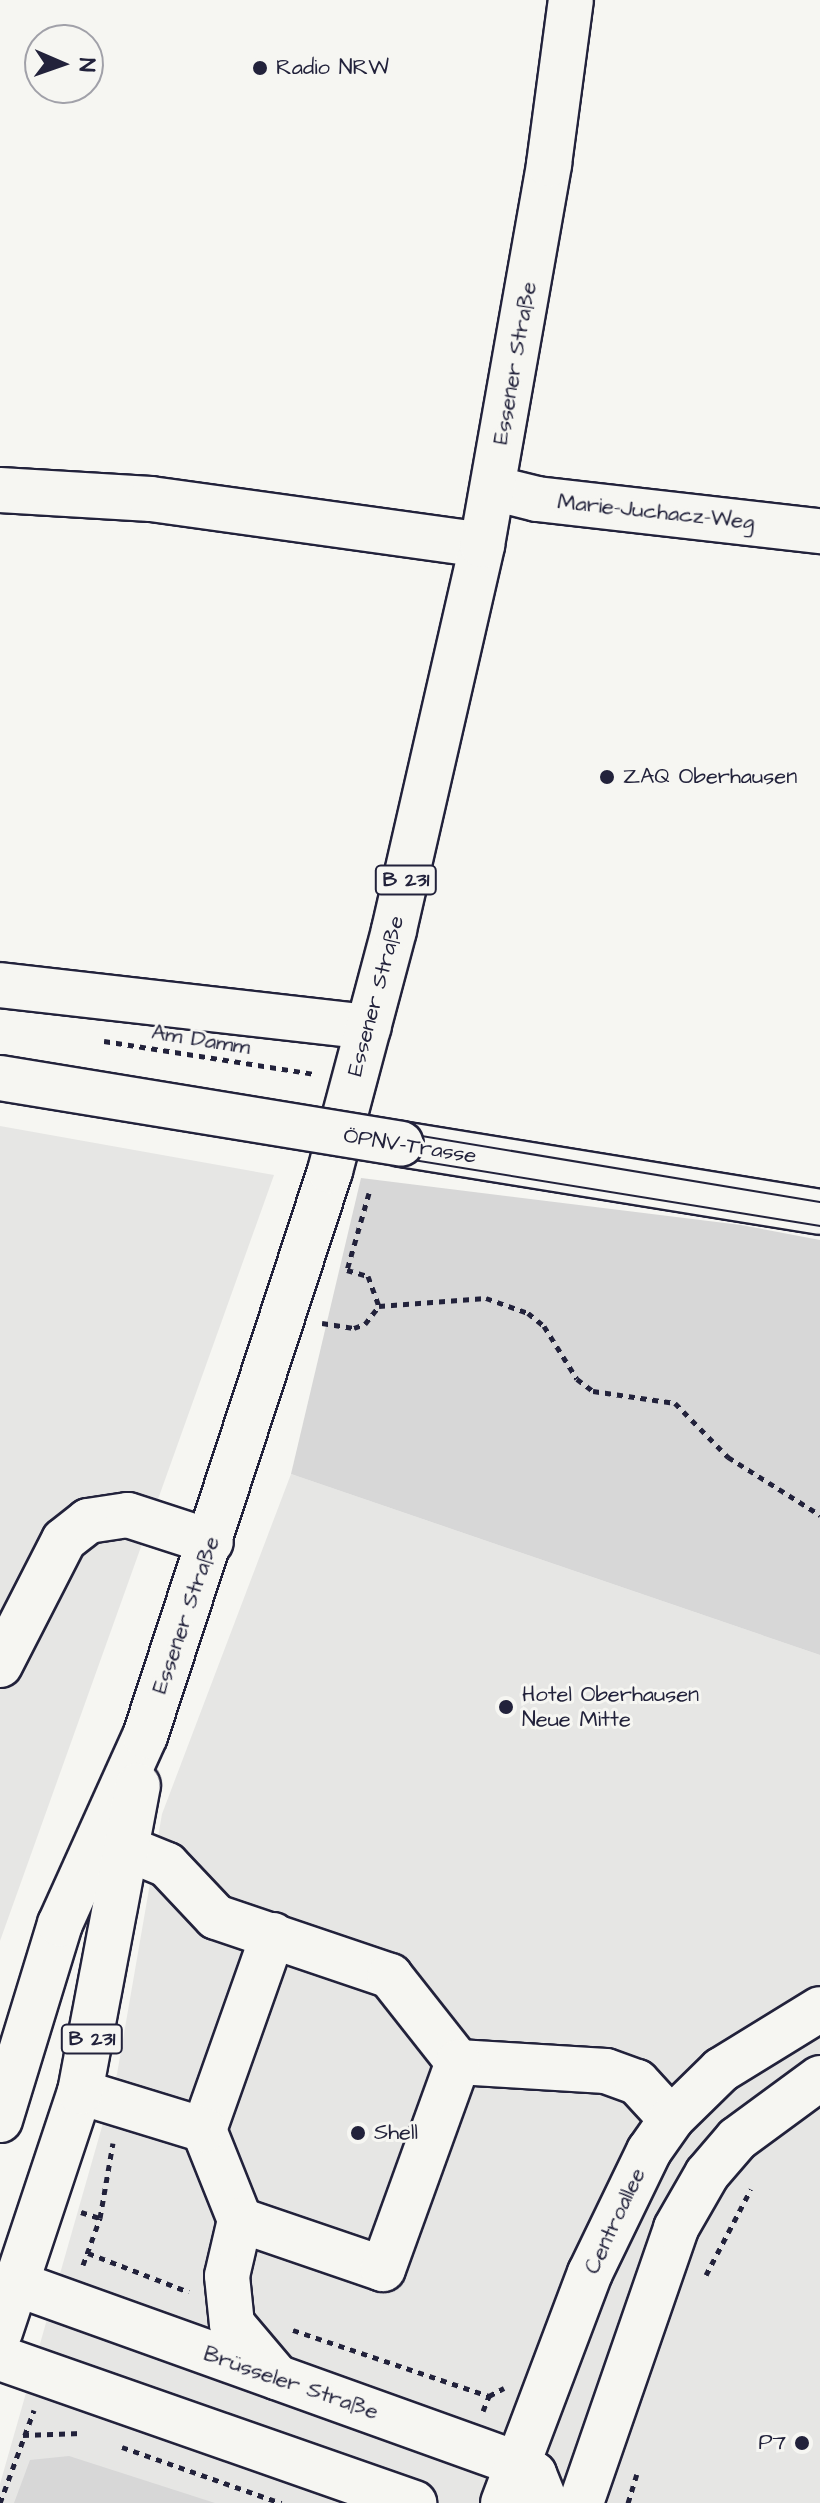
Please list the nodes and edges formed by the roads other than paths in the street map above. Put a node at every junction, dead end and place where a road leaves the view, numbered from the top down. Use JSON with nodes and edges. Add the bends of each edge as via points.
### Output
{"nodes":[{"id":1,"x":571,"y":0,"type":"edge"},
{"id":2,"x":493,"y":488,"type":"junction"},
{"id":3,"x":0,"y":490,"type":"edge"},
{"id":4,"x":820,"y":531,"type":"edge"},
{"id":5,"x":482,"y":545,"type":"junction"},
{"id":6,"x":0,"y":985,"type":"edge"},
{"id":7,"x":369,"y":1027,"type":"junction"},
{"id":8,"x":0,"y":1078,"type":"edge"},
{"id":9,"x":820,"y":1212,"type":"edge"},
{"id":10,"x":211,"y":1542,"type":"junction"},
{"id":11,"x":0,"y":1665,"type":"edge"},
{"id":12,"x":145,"y":1736,"type":"junction"},
{"id":13,"x":128,"y":1849,"type":"junction"},
{"id":14,"x":273,"y":1935,"type":"junction"},
{"id":15,"x":820,"y":2009,"type":"edge"},
{"id":16,"x":458,"y":2062,"type":"junction"},
{"id":17,"x":820,"y":2078,"type":"edge"},
{"id":18,"x":80,"y":2092,"type":"junction"},
{"id":19,"x":671,"y":2119,"type":"junction"},
{"id":20,"x":0,"y":2120,"type":"edge"},
{"id":21,"x":204,"y":2130,"type":"junction"},
{"id":22,"x":240,"y":2220,"type":"junction"},
{"id":23,"x":8,"y":2284,"type":"edge"},
{"id":24,"x":0,"y":2332,"type":"edge"},
{"id":25,"x":0,"y":2358,"type":"edge"},
{"id":26,"x":278,"y":2379,"type":"junction"},
{"id":27,"x":511,"y":2484,"type":"edge"},
{"id":28,"x":572,"y":2501,"type":"edge"},
{"id":29,"x":414,"y":2503,"type":"edge"}],
"edges":[{"from":1,"to":2,"type":"main road","name":"Essener Straße","number":"B 231","via":[[549,164]]},
{"from":2,"to":4,"type":"main road","name":"Marie-Juchacz-Weg","via":[[537,499]]},
{"from":2,"to":5,"type":"main road","name":"Essener Straße","number":"B 231"},
{"from":3,"to":5,"type":"main road","via":[[151,499]]},
{"from":5,"to":7,"type":"main road","name":"Essener Straße","number":"B 231"},
{"from":6,"to":7,"type":"main road"},
{"from":7,"to":10,"type":"main road","name":"Essener Straße","number":"B 231"},
{"from":8,"to":9,"type":"main road","name":"ÖPNV-Trasse","bridge":true},
{"from":10,"to":11,"type":"main road","via":[[128,1515],[88,1521],[64,1540]]},
{"from":10,"to":12,"type":"main road","name":"Essener Straße","number":"B 231"},
{"from":12,"to":13,"type":"main road","name":"Essener Straße","number":"B 231"},
{"from":12,"to":20,"type":"main road","name":"Essener Straße","number":"B 231","via":[[60,1924]]},
{"from":13,"to":14,"type":"main road","via":[[167,1865],[216,1917]]},
{"from":13,"to":18,"type":"main road","name":"Essener Straße","number":"B 231"},
{"from":14,"to":16,"type":"main road","via":[[390,1976]]},
{"from":14,"to":21,"type":"main road"},
{"from":15,"to":19,"type":"main road","name":"Centroallee","via":[[743,2053]]},
{"from":16,"to":19,"type":"main road","via":[[606,2071],[637,2082]]},
{"from":16,"to":22,"type":"main road","via":[[383,2269]]},
{"from":17,"to":28,"type":"main road","via":[[737,2139],[707,2174],[676,2228]]},
{"from":18,"to":21,"type":"main road"},
{"from":18,"to":23,"type":"main road","name":"Essener Straße","number":"B 231"},
{"from":19,"to":27,"type":"main road","name":"Centroallee","via":[[631,2181]]},
{"from":21,"to":22,"type":"main road"},
{"from":22,"to":26,"type":"main road","via":[[227,2276],[232,2324]]},
{"from":23,"to":24,"type":"main road","name":"Essener Straße","number":"B 231"},
{"from":23,"to":26,"type":"main road","name":"Brüsseler Straße"},
{"from":25,"to":29,"type":"main road"},
{"from":26,"to":27,"type":"main road","name":"Brüsseler Straße"},
{"from":27,"to":28,"type":"main road","via":[[534,2474]]}]}
